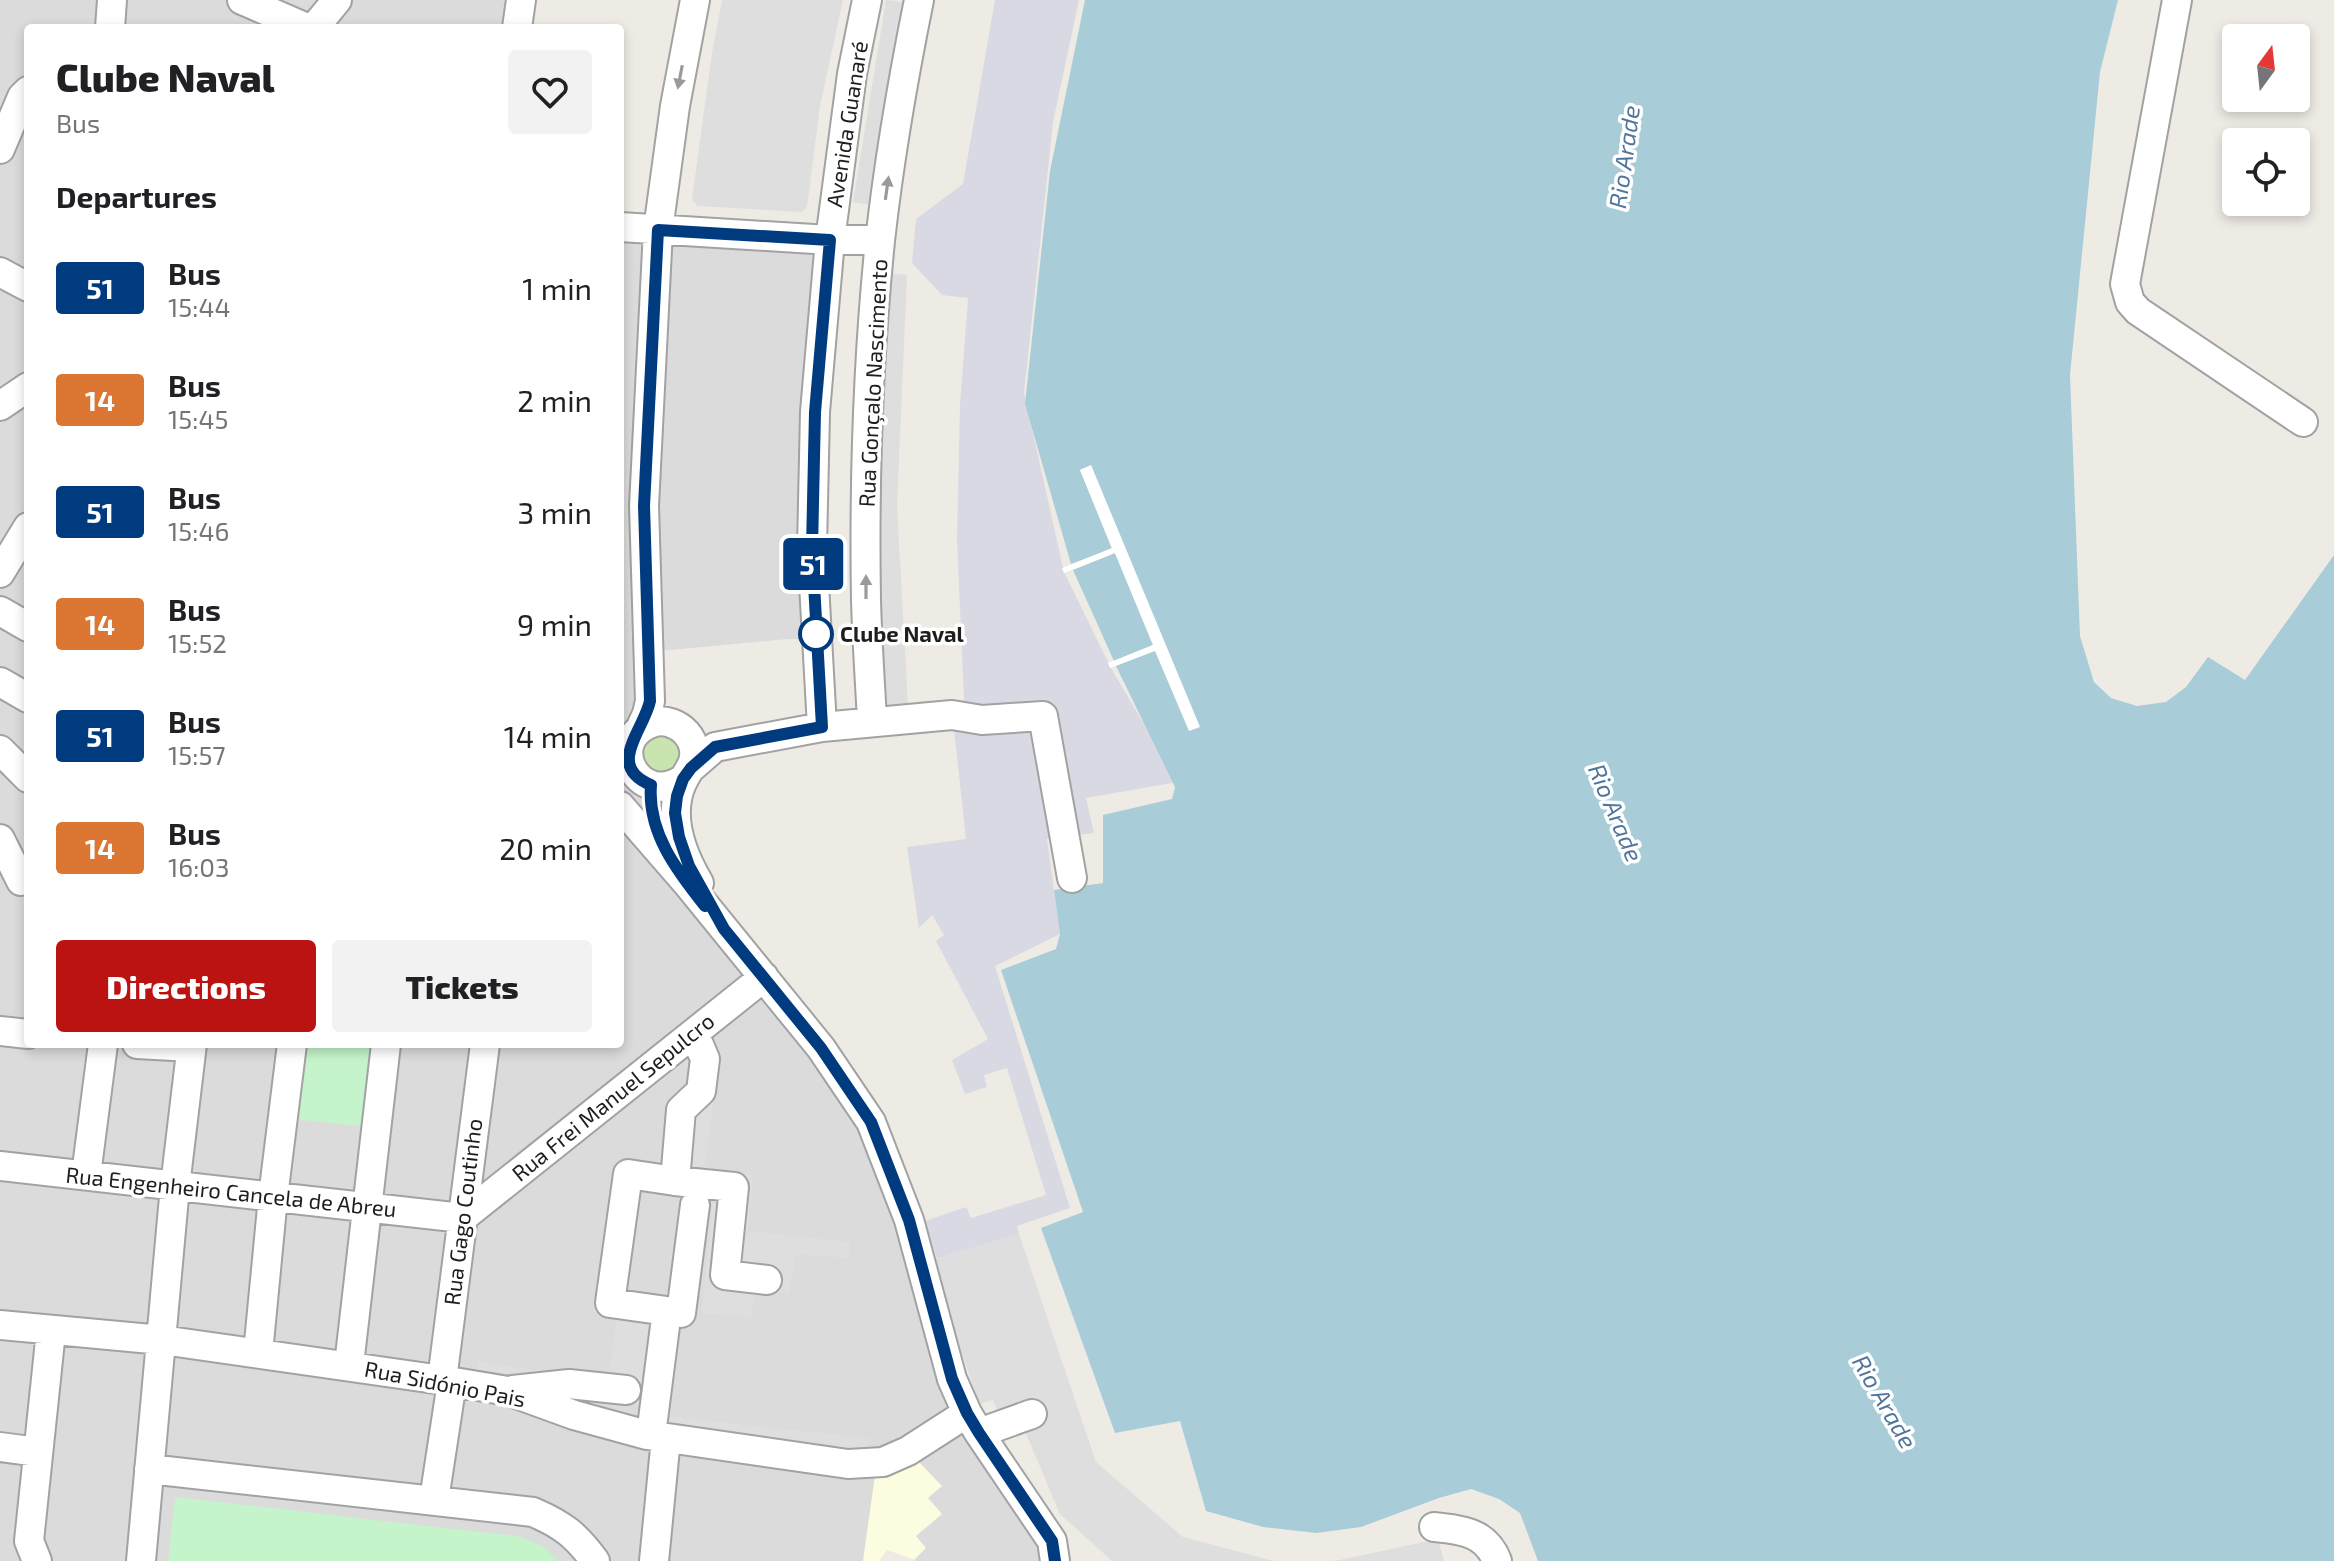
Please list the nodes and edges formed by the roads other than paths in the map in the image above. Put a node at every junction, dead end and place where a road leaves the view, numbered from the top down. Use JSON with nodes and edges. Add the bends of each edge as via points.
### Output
{"nodes":[{"id":1,"x":112,"y":0,"type":"edge"},
{"id":2,"x":242,"y":0,"type":"edge"},
{"id":3,"x":337,"y":0,"type":"edge"},
{"id":4,"x":521,"y":0,"type":"edge"},
{"id":5,"x":695,"y":0,"type":"edge"},
{"id":6,"x":867,"y":0,"type":"edge"},
{"id":7,"x":919,"y":0,"type":"edge"},
{"id":8,"x":2177,"y":0,"type":"edge"},
{"id":9,"x":110,"y":24,"type":"edge"},
{"id":10,"x":298,"y":24,"type":"edge"},
{"id":11,"x":317,"y":24,"type":"edge"},
{"id":12,"x":518,"y":24,"type":"edge"},
{"id":13,"x":24,"y":95,"type":"edge"},
{"id":14,"x":0,"y":149,"type":"edge"},
{"id":15,"x":624,"y":227,"type":"edge"},
{"id":16,"x":658,"y":230,"type":"junction"},
{"id":17,"x":830,"y":240,"type":"junction"},
{"id":18,"x":880,"y":240,"type":"junction"},
{"id":19,"x":0,"y":272,"type":"edge"},
{"id":20,"x":24,"y":285,"type":"edge"},
{"id":21,"x":24,"y":390,"type":"edge"},
{"id":22,"x":0,"y":406,"type":"edge"},
{"id":23,"x":2303,"y":422,"type":"dead end"},
{"id":24,"x":24,"y":534,"type":"edge"},
{"id":25,"x":0,"y":573,"type":"edge"},
{"id":26,"x":0,"y":611,"type":"edge"},
{"id":27,"x":24,"y":625,"type":"edge"},
{"id":28,"x":0,"y":682,"type":"edge"},
{"id":29,"x":24,"y":696,"type":"edge"},
{"id":30,"x":872,"y":721,"type":"junction"},
{"id":31,"x":822,"y":727,"type":"junction"},
{"id":32,"x":640,"y":729,"type":"junction"},
{"id":33,"x":0,"y":750,"type":"edge"},
{"id":34,"x":24,"y":774,"type":"edge"},
{"id":35,"x":687,"y":774,"type":"junction"},
{"id":36,"x":635,"y":777,"type":"edge"},
{"id":37,"x":624,"y":811,"type":"edge"},
{"id":38,"x":0,"y":839,"type":"edge"},
{"id":39,"x":1072,"y":878,"type":"dead end"},
{"id":40,"x":16,"y":881,"type":"edge"},
{"id":41,"x":686,"y":882,"type":"junction"},
{"id":42,"x":724,"y":929,"type":"junction"},
{"id":43,"x":764,"y":977,"type":"junction"},
{"id":44,"x":0,"y":1031,"type":"edge"},
{"id":45,"x":694,"y":1033,"type":"junction"},
{"id":46,"x":24,"y":1034,"type":"edge"},
{"id":47,"x":102,"y":1048,"type":"edge"},
{"id":48,"x":192,"y":1048,"type":"edge"},
{"id":49,"x":292,"y":1048,"type":"edge"},
{"id":50,"x":386,"y":1048,"type":"edge"},
{"id":51,"x":484,"y":1048,"type":"edge"},
{"id":52,"x":0,"y":1166,"type":"edge"},
{"id":53,"x":86,"y":1175,"type":"junction"},
{"id":54,"x":675,"y":1181,"type":"junction"},
{"id":55,"x":175,"y":1186,"type":"junction"},
{"id":56,"x":273,"y":1197,"type":"junction"},
{"id":57,"x":695,"y":1205,"type":"dead end"},
{"id":58,"x":368,"y":1207,"type":"junction"},
{"id":59,"x":462,"y":1218,"type":"junction"},
{"id":60,"x":767,"y":1280,"type":"dead end"},
{"id":61,"x":0,"y":1325,"type":"edge"},
{"id":62,"x":665,"y":1326,"type":"dead end"},
{"id":63,"x":51,"y":1331,"type":"junction"},
{"id":64,"x":162,"y":1340,"type":"junction"},
{"id":65,"x":258,"y":1353,"type":"junction"},
{"id":66,"x":349,"y":1365,"type":"junction"},
{"id":67,"x":447,"y":1381,"type":"junction"},
{"id":68,"x":626,"y":1390,"type":"dead end"},
{"id":69,"x":508,"y":1391,"type":"junction"},
{"id":70,"x":1032,"y":1414,"type":"dead end"},
{"id":71,"x":973,"y":1423,"type":"junction"},
{"id":72,"x":659,"y":1437,"type":"junction"},
{"id":73,"x":0,"y":1447,"type":"edge"},
{"id":74,"x":38,"y":1452,"type":"junction"},
{"id":75,"x":149,"y":1469,"type":"junction"},
{"id":76,"x":434,"y":1500,"type":"junction"},
{"id":77,"x":1434,"y":1527,"type":"dead end"},
{"id":78,"x":37,"y":1561,"type":"edge"},
{"id":79,"x":141,"y":1561,"type":"edge"},
{"id":80,"x":595,"y":1561,"type":"edge"},
{"id":81,"x":654,"y":1561,"type":"edge"},
{"id":82,"x":1055,"y":1561,"type":"edge"},
{"id":83,"x":1497,"y":1561,"type":"edge"}],
"edges":[{"from":1,"to":9,"type":"street"},
{"from":2,"to":10,"type":"street"},
{"from":3,"to":11,"type":"street"},
{"from":4,"to":12,"type":"street"},
{"from":5,"to":16,"type":"street","one_way":true},
{"from":6,"to":17,"type":"street","name":"Avenida Guanaré"},
{"from":18,"to":7,"type":"street","name":"Rua Gonçalo Nascimento","one_way":true},
{"from":8,"to":23,"type":"street","via":[[2125,284],[2130,302]]},
{"from":13,"to":14,"type":"street"},
{"from":15,"to":16,"type":"street"},
{"from":16,"to":17,"type":"street"},
{"from":16,"to":32,"type":"street","via":[[644,506],[650,701]]},
{"from":17,"to":18,"type":"street"},
{"from":17,"to":31,"type":"street","name":"Avenida Guanaré","via":[[815,412],[812,548]]},
{"from":30,"to":18,"type":"street","name":"Rua Gonçalo Nascimento","one_way":true,"via":[[866,464]]},
{"from":19,"to":20,"type":"street"},
{"from":21,"to":22,"type":"street"},
{"from":24,"to":25,"type":"street"},
{"from":26,"to":27,"type":"street"},
{"from":28,"to":29,"type":"street"},
{"from":30,"to":31,"type":"street"},
{"from":30,"to":39,"type":"street","via":[[1043,716]]},
{"from":31,"to":35,"type":"street","via":[[715,747]]},
{"from":32,"to":35,"type":"street","via":[[665,721],[679,726],[692,741],[695,755]]},
{"from":32,"to":36,"type":"street","via":[[629,747]]},
{"from":33,"to":34,"type":"street"},
{"from":35,"to":36,"type":"street","via":[[671,786]]},
{"from":35,"to":42,"type":"street","via":[[677,796],[679,837]]},
{"from":36,"to":41,"type":"street","via":[[650,802],[654,828]]},
{"from":37,"to":41,"type":"street"},
{"from":38,"to":40,"type":"street"},
{"from":41,"to":42,"type":"street"},
{"from":42,"to":43,"type":"street"},
{"from":43,"to":45,"type":"street","name":"Rua Frei Manuel Sepulcro"},
{"from":43,"to":71,"type":"street","via":[[871,1122],[909,1220],[952,1379]]},
{"from":44,"to":46,"type":"street"},
{"from":45,"to":54,"type":"street","via":[[705,1059],[701,1091],[681,1110]]},
{"from":45,"to":59,"type":"street","name":"Rua Frei Manuel Sepulcro"},
{"from":47,"to":53,"type":"street"},
{"from":48,"to":55,"type":"street"},
{"from":49,"to":56,"type":"street"},
{"from":50,"to":58,"type":"street"},
{"from":51,"to":59,"type":"street","name":"Rua Gago Coutinho"},
{"from":52,"to":53,"type":"street","name":"Rua Engenheiro Cancela de Abreu"},
{"from":53,"to":55,"type":"street","name":"Rua Engenheiro Cancela de Abreu"},
{"from":54,"to":57,"type":"street","via":[[628,1174],[610,1303],[681,1313]]},
{"from":54,"to":60,"type":"street","via":[[734,1187],[725,1275]]},
{"from":55,"to":56,"type":"street","name":"Rua Engenheiro Cancela de Abreu"},
{"from":55,"to":64,"type":"street"},
{"from":56,"to":58,"type":"street","name":"Rua Engenheiro Cancela de Abreu"},
{"from":56,"to":65,"type":"street"},
{"from":58,"to":59,"type":"street","name":"Rua Engenheiro Cancela de Abreu"},
{"from":58,"to":66,"type":"street"},
{"from":59,"to":67,"type":"street","name":"Rua Gago Coutinho"},
{"from":61,"to":63,"type":"street","name":"Rua Sidónio Pais"},
{"from":62,"to":72,"type":"street"},
{"from":63,"to":64,"type":"street","name":"Rua Sidónio Pais"},
{"from":63,"to":74,"type":"street"},
{"from":64,"to":65,"type":"street","name":"Rua Sidónio Pais"},
{"from":64,"to":75,"type":"street"},
{"from":65,"to":66,"type":"street","name":"Rua Sidónio Pais"},
{"from":66,"to":67,"type":"street","name":"Rua Sidónio Pais"},
{"from":67,"to":69,"type":"street","name":"Rua Sidónio Pais"},
{"from":67,"to":76,"type":"street","name":"Rua Gago Coutinho"},
{"from":68,"to":69,"type":"street","via":[[569,1384]]},
{"from":69,"to":72,"type":"street","name":"Rua Sidónio Pais"},
{"from":70,"to":71,"type":"street","name":"Rua Sidónio Pais"},
{"from":71,"to":72,"type":"street","name":"Rua Sidónio Pais","via":[[868,1464]]},
{"from":71,"to":82,"type":"street","via":[[1052,1541]]},
{"from":72,"to":81,"type":"street"},
{"from":73,"to":74,"type":"street"},
{"from":74,"to":78,"type":"street","via":[[29,1541]]},
{"from":75,"to":76,"type":"street"},
{"from":75,"to":79,"type":"street"},
{"from":76,"to":80,"type":"street","via":[[533,1512],[560,1523]]},
{"from":77,"to":83,"type":"street","via":[[1471,1532]]}]}
